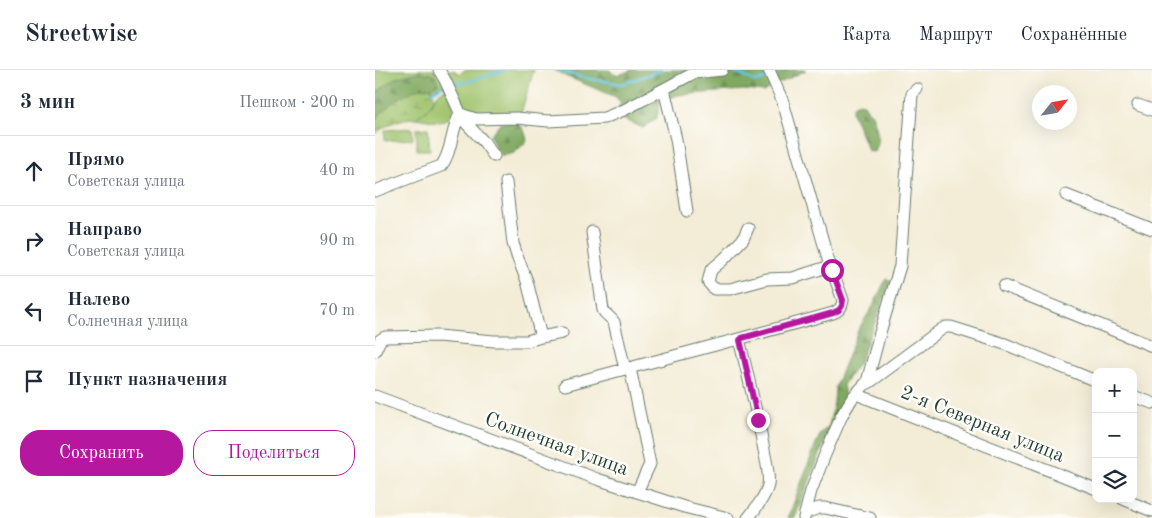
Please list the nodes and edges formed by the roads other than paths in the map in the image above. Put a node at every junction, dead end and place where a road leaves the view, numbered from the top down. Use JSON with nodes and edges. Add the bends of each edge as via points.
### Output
{"nodes":[{"id":1,"x":439,"y":70,"type":"edge"},
{"id":2,"x":722,"y":70,"type":"edge"},
{"id":3,"x":771,"y":74,"type":"edge"},
{"id":4,"x":664,"y":89,"type":"junction"},
{"id":5,"x":917,"y":89,"type":"dead end"},
{"id":6,"x":1138,"y":105,"type":"dead end"},
{"id":7,"x":1152,"y":110,"type":"edge"},
{"id":8,"x":461,"y":114,"type":"junction"},
{"id":9,"x":494,"y":156,"type":"dead end"},
{"id":10,"x":505,"y":182,"type":"dead end"},
{"id":11,"x":375,"y":190,"type":"edge"},
{"id":12,"x":1066,"y":195,"type":"dead end"},
{"id":13,"x":687,"y":211,"type":"dead end"},
{"id":14,"x":748,"y":228,"type":"dead end"},
{"id":15,"x":1152,"y":229,"type":"edge"},
{"id":16,"x":592,"y":232,"type":"dead end"},
{"id":17,"x":830,"y":266,"type":"junction"},
{"id":18,"x":1004,"y":286,"type":"dead end"},
{"id":19,"x":562,"y":333,"type":"dead end"},
{"id":20,"x":541,"y":337,"type":"junction"},
{"id":21,"x":741,"y":339,"type":"junction"},
{"id":22,"x":1152,"y":346,"type":"edge"},
{"id":23,"x":375,"y":351,"type":"edge"},
{"id":24,"x":628,"y":368,"type":"junction"},
{"id":25,"x":1092,"y":379,"type":"edge"},
{"id":26,"x":866,"y":384,"type":"junction"},
{"id":27,"x":565,"y":385,"type":"dead end"},
{"id":28,"x":856,"y":394,"type":"junction"},
{"id":29,"x":375,"y":396,"type":"edge"},
{"id":30,"x":1137,"y":397,"type":"edge"},
{"id":31,"x":1152,"y":403,"type":"edge"},
{"id":32,"x":1092,"y":486,"type":"edge"},
{"id":33,"x":637,"y":492,"type":"junction"},
{"id":34,"x":1133,"y":503,"type":"edge"},
{"id":35,"x":1152,"y":511,"type":"edge"},
{"id":36,"x":805,"y":515,"type":"edge"},
{"id":37,"x":728,"y":518,"type":"edge"},
{"id":38,"x":748,"y":518,"type":"edge"},
{"id":39,"x":870,"y":518,"type":"edge"}],
"edges":[{"from":1,"to":8,"type":"street"},
{"from":2,"to":4,"type":"street","via":[[694,74]]},
{"from":3,"to":17,"type":"street","via":[[783,102]]},
{"from":4,"to":8,"type":"street","via":[[604,118],[547,121],[476,119]]},
{"from":4,"to":13,"type":"street","via":[[676,139]]},
{"from":5,"to":26,"type":"street","via":[[912,94],[900,266]]},
{"from":6,"to":7,"type":"street"},
{"from":8,"to":9,"type":"street"},
{"from":8,"to":11,"type":"street","via":[[441,166]]},
{"from":10,"to":20,"type":"street","via":[[513,243],[527,281]]},
{"from":12,"to":15,"type":"street"},
{"from":14,"to":17,"type":"street","via":[[743,239],[711,270],[708,282],[714,289],[730,289],[767,279],[793,278]]},
{"from":16,"to":24,"type":"street","via":[[603,310],[614,322]]},
{"from":17,"to":21,"type":"street","via":[[843,300],[839,310]]},
{"from":18,"to":22,"type":"street"},
{"from":19,"to":20,"type":"street"},
{"from":20,"to":23,"type":"street","via":[[527,342],[507,342],[438,336],[385,336]]},
{"from":21,"to":24,"type":"street"},
{"from":21,"to":38,"type":"street","via":[[768,475],[766,491]]},
{"from":24,"to":27,"type":"street"},
{"from":24,"to":33,"type":"street","via":[[650,464]]},
{"from":25,"to":26,"type":"street","via":[[1005,344],[946,327]]},
{"from":26,"to":28,"type":"street"},
{"from":28,"to":32,"type":"street","name":"2-я Северная улица"},
{"from":28,"to":36,"type":"street","via":[[842,415],[824,457]]},
{"from":29,"to":33,"type":"street","name":"Солнечная улица","via":[[553,464]]},
{"from":30,"to":31,"type":"street"},
{"from":33,"to":37,"type":"street","name":"Солнечная улица"},
{"from":34,"to":35,"type":"street"},
{"from":36,"to":39,"type":"street","via":[[825,508]]}]}
